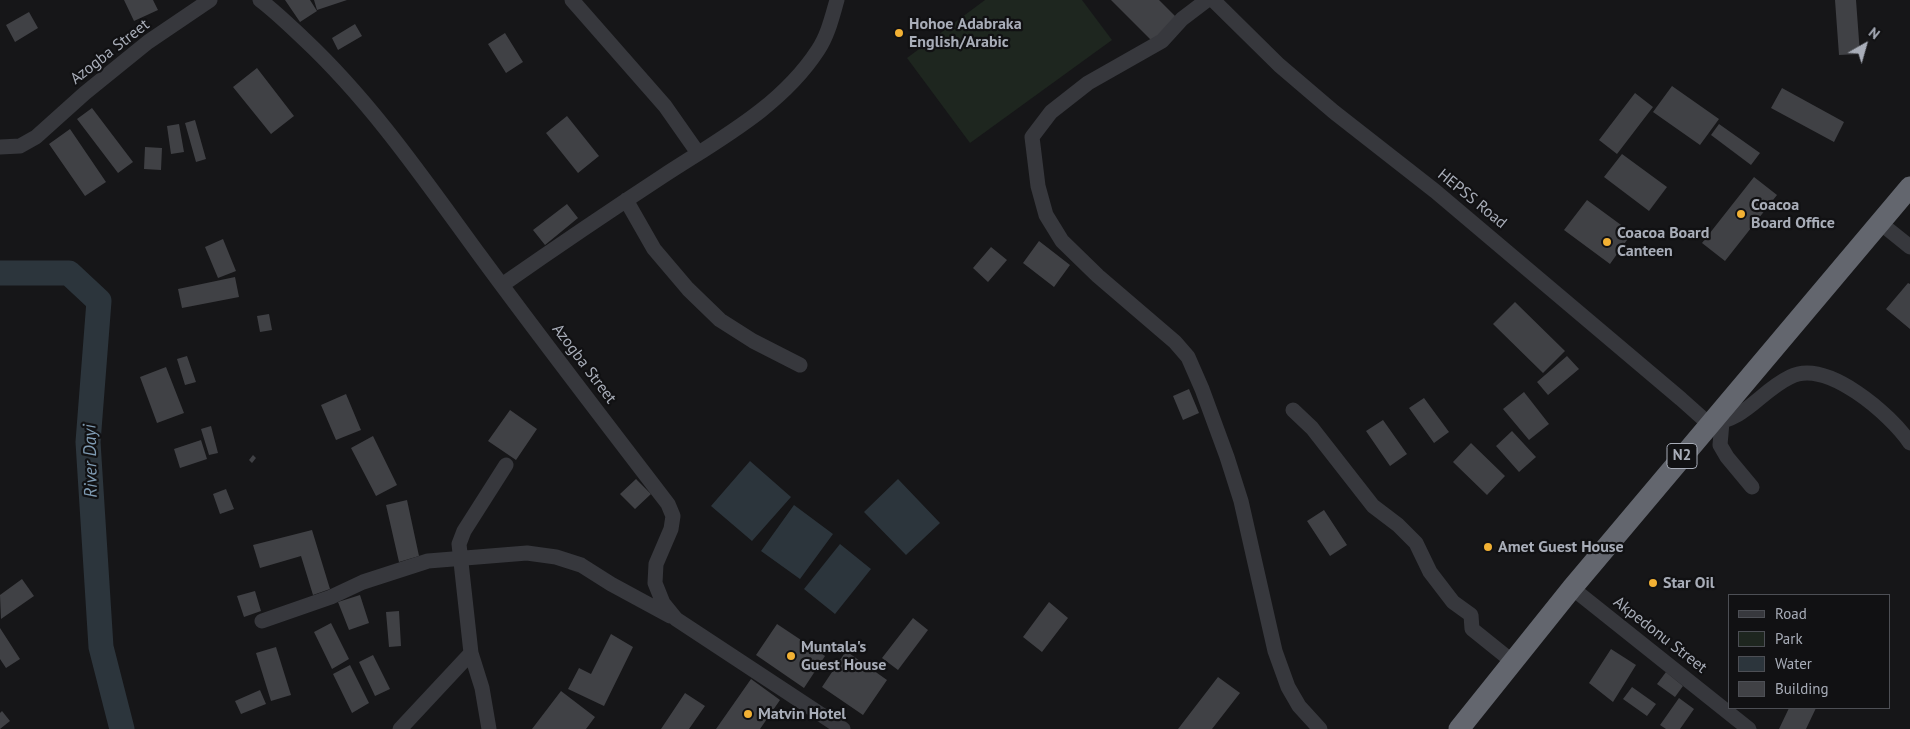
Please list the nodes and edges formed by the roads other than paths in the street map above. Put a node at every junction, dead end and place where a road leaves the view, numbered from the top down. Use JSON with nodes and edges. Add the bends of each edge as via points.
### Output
{"nodes":[{"id":1,"x":210,"y":0,"type":"edge"},
{"id":2,"x":260,"y":0,"type":"edge"},
{"id":3,"x":572,"y":0,"type":"edge"},
{"id":4,"x":837,"y":0,"type":"edge"},
{"id":5,"x":1207,"y":0,"type":"edge"},
{"id":6,"x":1213,"y":0,"type":"edge"},
{"id":7,"x":0,"y":148,"type":"edge"},
{"id":8,"x":698,"y":153,"type":"junction"},
{"id":9,"x":1910,"y":187,"type":"edge"},
{"id":10,"x":626,"y":200,"type":"junction"},
{"id":11,"x":1878,"y":222,"type":"junction"},
{"id":12,"x":1910,"y":248,"type":"edge"},
{"id":13,"x":502,"y":285,"type":"junction"},
{"id":14,"x":800,"y":365,"type":"dead end"},
{"id":15,"x":1293,"y":410,"type":"dead end"},
{"id":16,"x":1715,"y":423,"type":"junction"},
{"id":17,"x":1910,"y":443,"type":"edge"},
{"id":18,"x":506,"y":465,"type":"dead end"},
{"id":19,"x":1752,"y":487,"type":"dead end"},
{"id":20,"x":460,"y":558,"type":"junction"},
{"id":21,"x":1572,"y":588,"type":"junction"},
{"id":22,"x":676,"y":618,"type":"junction"},
{"id":23,"x":262,"y":621,"type":"dead end"},
{"id":24,"x":471,"y":654,"type":"junction"},
{"id":25,"x":1513,"y":662,"type":"junction"},
{"id":26,"x":400,"y":729,"type":"edge"},
{"id":27,"x":490,"y":729,"type":"edge"},
{"id":28,"x":843,"y":729,"type":"edge"},
{"id":29,"x":1320,"y":729,"type":"edge"},
{"id":30,"x":1459,"y":729,"type":"edge"},
{"id":31,"x":1749,"y":729,"type":"edge"}],
"edges":[{"from":1,"to":7,"type":"street","name":"Azogba Street","via":[[148,42],[84,93],[36,137],[20,146]]},
{"from":2,"to":13,"type":"street","name":"Azogba Street","via":[[323,57],[356,93]]},
{"from":3,"to":8,"type":"street","via":[[665,106]]},
{"from":4,"to":8,"type":"street","via":[[819,49],[800,72],[764,108]]},
{"from":5,"to":29,"type":"street","via":[[1182,19],[1162,42],[1088,83],[1051,112],[1032,137],[1033,160],[1046,215],[1062,241],[1188,356],[1241,501],[1275,651],[1288,687]]},
{"from":6,"to":16,"type":"street","name":"HEPSS Road","via":[[1279,65],[1334,112],[1462,213]]},
{"from":8,"to":10,"type":"street"},
{"from":9,"to":11,"type":"highway","number":"N2"},
{"from":10,"to":13,"type":"street"},
{"from":10,"to":14,"type":"street","via":[[654,249],[720,320]]},
{"from":11,"to":12,"type":"street"},
{"from":11,"to":16,"type":"highway","number":"N2"},
{"from":13,"to":22,"type":"street","name":"Azogba Street","via":[[668,504],[673,516],[656,564],[655,583],[662,603]]},
{"from":15,"to":25,"type":"street","via":[[1312,428],[1373,506],[1416,543],[1430,572],[1453,602],[1471,615],[1472,629]]},
{"from":16,"to":17,"type":"street","via":[[1750,407],[1790,376],[1817,375],[1847,385],[1878,408]]},
{"from":16,"to":19,"type":"street","via":[[1720,445]]},
{"from":16,"to":21,"type":"highway","number":"N2"},
{"from":18,"to":20,"type":"street","via":[[461,536]]},
{"from":20,"to":22,"type":"street","via":[[527,553],[556,557],[581,566]]},
{"from":20,"to":23,"type":"street","via":[[396,571]]},
{"from":20,"to":24,"type":"street"},
{"from":21,"to":25,"type":"highway","number":"N2"},
{"from":21,"to":31,"type":"street","name":"Akpedonu Street"},
{"from":22,"to":28,"type":"street","name":"Azogba Street"},
{"from":24,"to":26,"type":"street"},
{"from":24,"to":27,"type":"street"},
{"from":25,"to":30,"type":"highway","number":"N2"}]}
